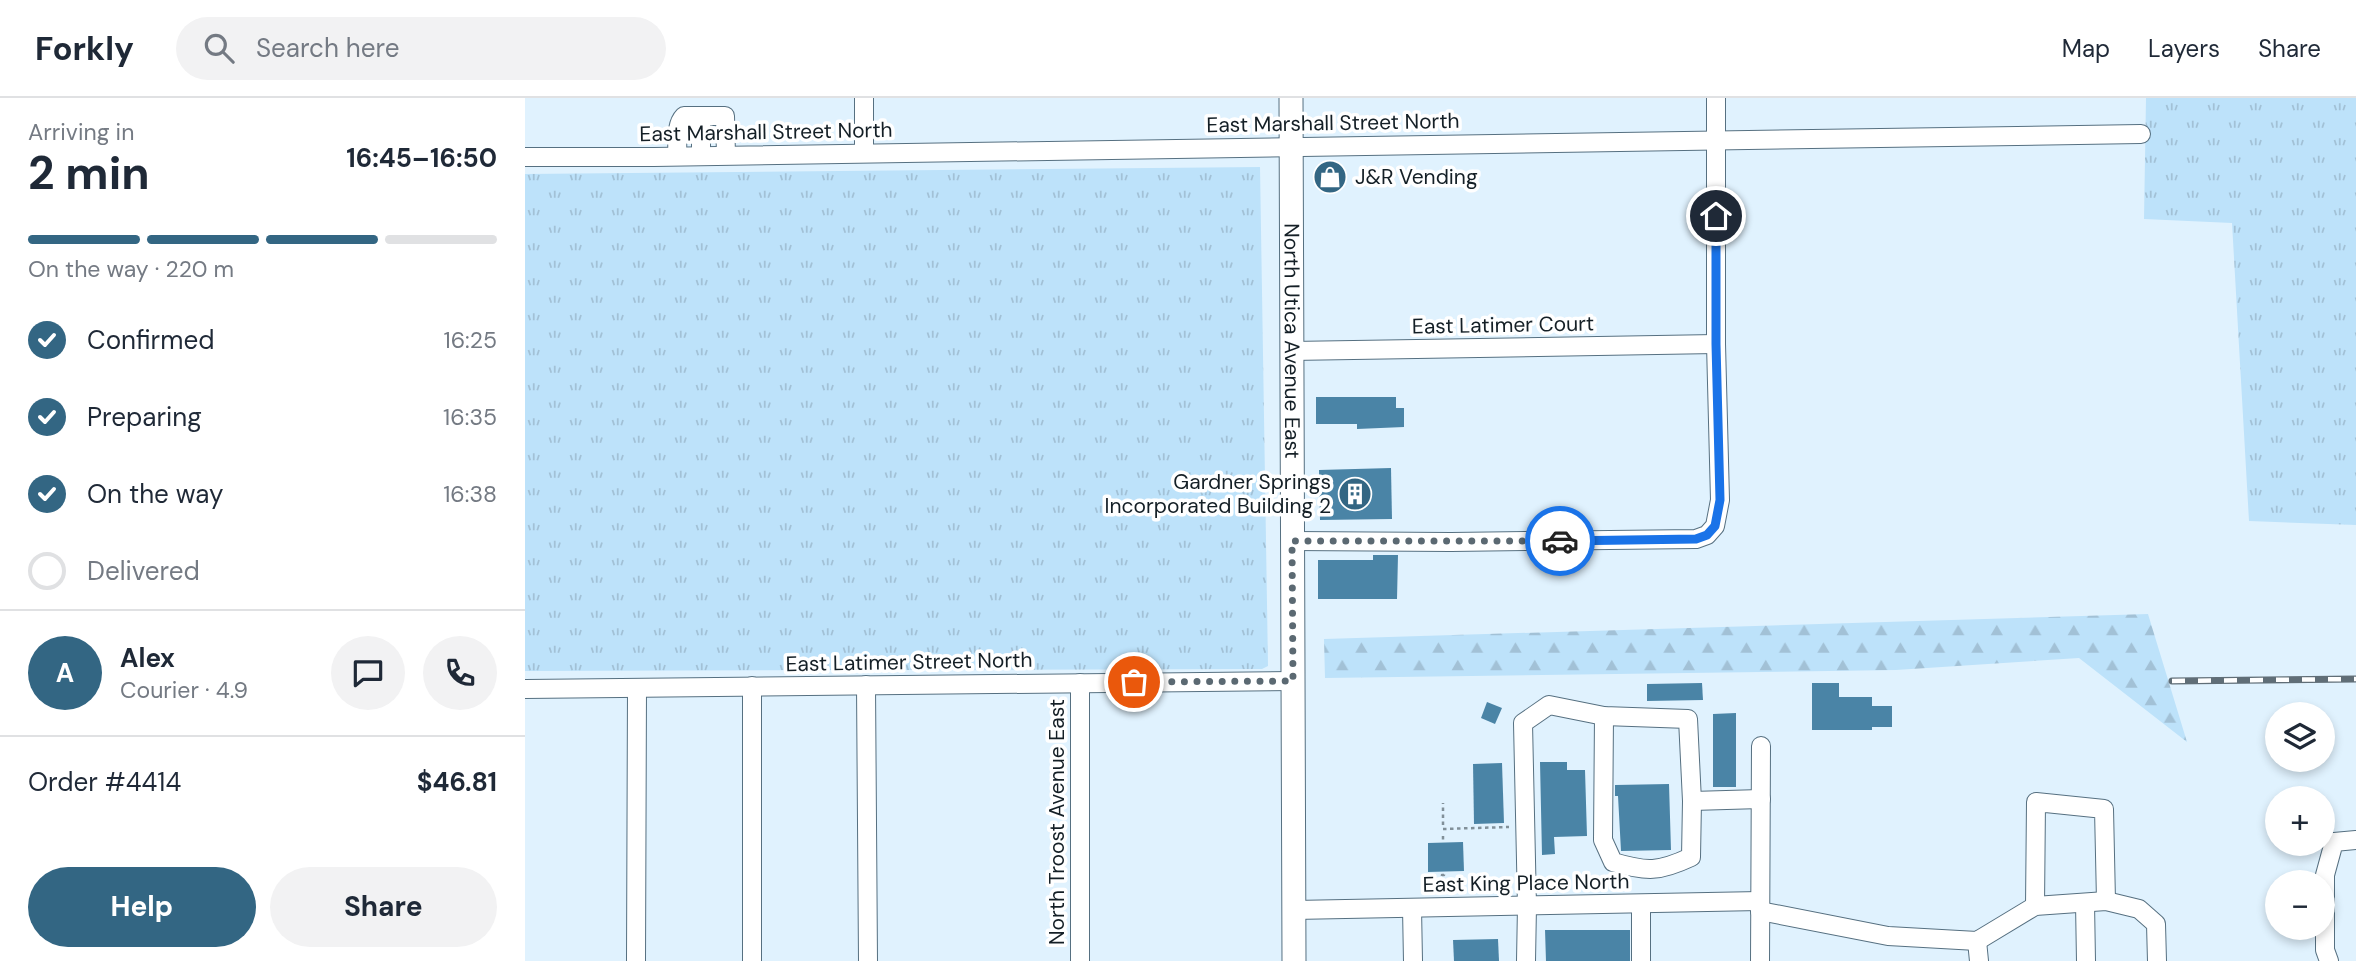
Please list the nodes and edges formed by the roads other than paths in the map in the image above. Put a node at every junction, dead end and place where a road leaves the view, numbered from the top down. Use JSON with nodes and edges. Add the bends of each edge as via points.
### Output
{"nodes":[{"id":1,"x":864,"y":98,"type":"edge"},
{"id":2,"x":1291,"y":98,"type":"edge"},
{"id":3,"x":1716,"y":98,"type":"edge"},
{"id":4,"x":701,"y":116,"type":"junction"},
{"id":5,"x":2141,"y":134,"type":"dead end"},
{"id":6,"x":1717,"y":140,"type":"junction"},
{"id":7,"x":1291,"y":146,"type":"junction"},
{"id":8,"x":864,"y":153,"type":"junction"},
{"id":9,"x":726,"y":155,"type":"junction"},
{"id":10,"x":677,"y":156,"type":"junction"},
{"id":11,"x":701,"y":156,"type":"junction"},
{"id":12,"x":525,"y":157,"type":"edge"},
{"id":13,"x":1716,"y":344,"type":"junction"},
{"id":14,"x":1291,"y":351,"type":"junction"},
{"id":15,"x":1292,"y":541,"type":"junction"},
{"id":16,"x":1293,"y":681,"type":"junction"},
{"id":17,"x":1080,"y":683,"type":"junction"},
{"id":18,"x":866,"y":685,"type":"junction"},
{"id":19,"x":752,"y":686,"type":"junction"},
{"id":20,"x":637,"y":688,"type":"junction"},
{"id":21,"x":525,"y":689,"type":"edge"},
{"id":22,"x":1604,"y":716,"type":"junction"},
{"id":23,"x":1761,"y":746,"type":"dead end"},
{"id":24,"x":1761,"y":799,"type":"junction"},
{"id":25,"x":1692,"y":802,"type":"junction"},
{"id":26,"x":2356,"y":840,"type":"edge"},
{"id":27,"x":2106,"y":901,"type":"junction"},
{"id":28,"x":2085,"y":902,"type":"junction"},
{"id":29,"x":1641,"y":904,"type":"junction"},
{"id":30,"x":1527,"y":906,"type":"junction"},
{"id":31,"x":1760,"y":906,"type":"junction"},
{"id":32,"x":2035,"y":906,"type":"junction"},
{"id":33,"x":1412,"y":908,"type":"junction"},
{"id":34,"x":1294,"y":910,"type":"junction"},
{"id":35,"x":1977,"y":941,"type":"junction"},
{"id":36,"x":636,"y":961,"type":"edge"},
{"id":37,"x":752,"y":961,"type":"edge"},
{"id":38,"x":868,"y":961,"type":"edge"},
{"id":39,"x":1080,"y":961,"type":"edge"},
{"id":40,"x":1294,"y":961,"type":"edge"},
{"id":41,"x":1413,"y":961,"type":"edge"},
{"id":42,"x":1526,"y":961,"type":"edge"},
{"id":43,"x":1641,"y":961,"type":"edge"},
{"id":44,"x":1759,"y":961,"type":"edge"},
{"id":45,"x":1979,"y":961,"type":"edge"},
{"id":46,"x":2086,"y":961,"type":"edge"},
{"id":47,"x":2157,"y":961,"type":"edge"},
{"id":48,"x":2329,"y":961,"type":"edge"}],
"edges":[{"from":1,"to":8,"type":"street"},
{"from":2,"to":7,"type":"main road","name":"North Utica Avenue East"},
{"from":3,"to":6,"type":"street"},
{"from":4,"to":9,"type":"street","via":[[725,116]]},
{"from":4,"to":10,"type":"street","via":[[681,119]]},
{"from":4,"to":11,"type":"street"},
{"from":5,"to":6,"type":"street","name":"East Marshall Street North"},
{"from":6,"to":7,"type":"street","name":"East Marshall Street North"},
{"from":6,"to":13,"type":"street"},
{"from":7,"to":8,"type":"street","name":"East Marshall Street North"},
{"from":7,"to":14,"type":"main road","name":"North Utica Avenue East"},
{"from":8,"to":9,"type":"street","name":"East Marshall Street North"},
{"from":9,"to":11,"type":"street","name":"East Marshall Street North"},
{"from":10,"to":11,"type":"street","name":"East Marshall Street North"},
{"from":10,"to":12,"type":"street","name":"East Marshall Street North"},
{"from":13,"to":14,"type":"street","name":"East Latimer Court"},
{"from":13,"to":15,"type":"street","via":[[1720,500],[1715,526],[1707,535],[1696,539]]},
{"from":14,"to":15,"type":"main road","name":"North Utica Avenue East"},
{"from":15,"to":16,"type":"main road","name":"North Utica Avenue East"},
{"from":16,"to":17,"type":"street","name":"East Latimer Street North"},
{"from":16,"to":34,"type":"main road","name":"North Utica Avenue East"},
{"from":17,"to":18,"type":"street","name":"East Latimer Street North"},
{"from":17,"to":39,"type":"street","name":"North Troost Avenue East"},
{"from":18,"to":19,"type":"street","name":"East Latimer Street North"},
{"from":18,"to":38,"type":"street"},
{"from":19,"to":20,"type":"street","name":"East Latimer Street North"},
{"from":19,"to":37,"type":"street"},
{"from":20,"to":21,"type":"street","name":"East Latimer Street North"},
{"from":20,"to":36,"type":"street"},
{"from":22,"to":25,"type":"street","via":[[1689,719]]},
{"from":22,"to":25,"type":"street","via":[[1603,840],[1613,862],[1665,869],[1691,857]]},
{"from":22,"to":30,"type":"street","via":[[1549,705],[1523,723]]},
{"from":23,"to":24,"type":"street"},
{"from":24,"to":25,"type":"street"},
{"from":24,"to":31,"type":"street"},
{"from":26,"to":48,"type":"street","via":[[2334,842],[2325,874]]},
{"from":27,"to":28,"type":"street"},
{"from":27,"to":32,"type":"street","via":[[2104,810],[2036,802]]},
{"from":27,"to":47,"type":"street","via":[[2139,909],[2156,924]]},
{"from":28,"to":32,"type":"street"},
{"from":28,"to":46,"type":"street"},
{"from":29,"to":30,"type":"street","name":"East King Place North"},
{"from":29,"to":31,"type":"street","name":"East King Place North"},
{"from":29,"to":43,"type":"street"},
{"from":30,"to":33,"type":"street","name":"East King Place North"},
{"from":30,"to":42,"type":"street"},
{"from":31,"to":35,"type":"street","name":"East King Place North","via":[[1888,936]]},
{"from":31,"to":44,"type":"street"},
{"from":32,"to":35,"type":"street"},
{"from":33,"to":34,"type":"street","name":"East King Place North"},
{"from":33,"to":41,"type":"street"},
{"from":34,"to":40,"type":"main road","name":"North Utica Avenue East"},
{"from":35,"to":45,"type":"street"}]}
